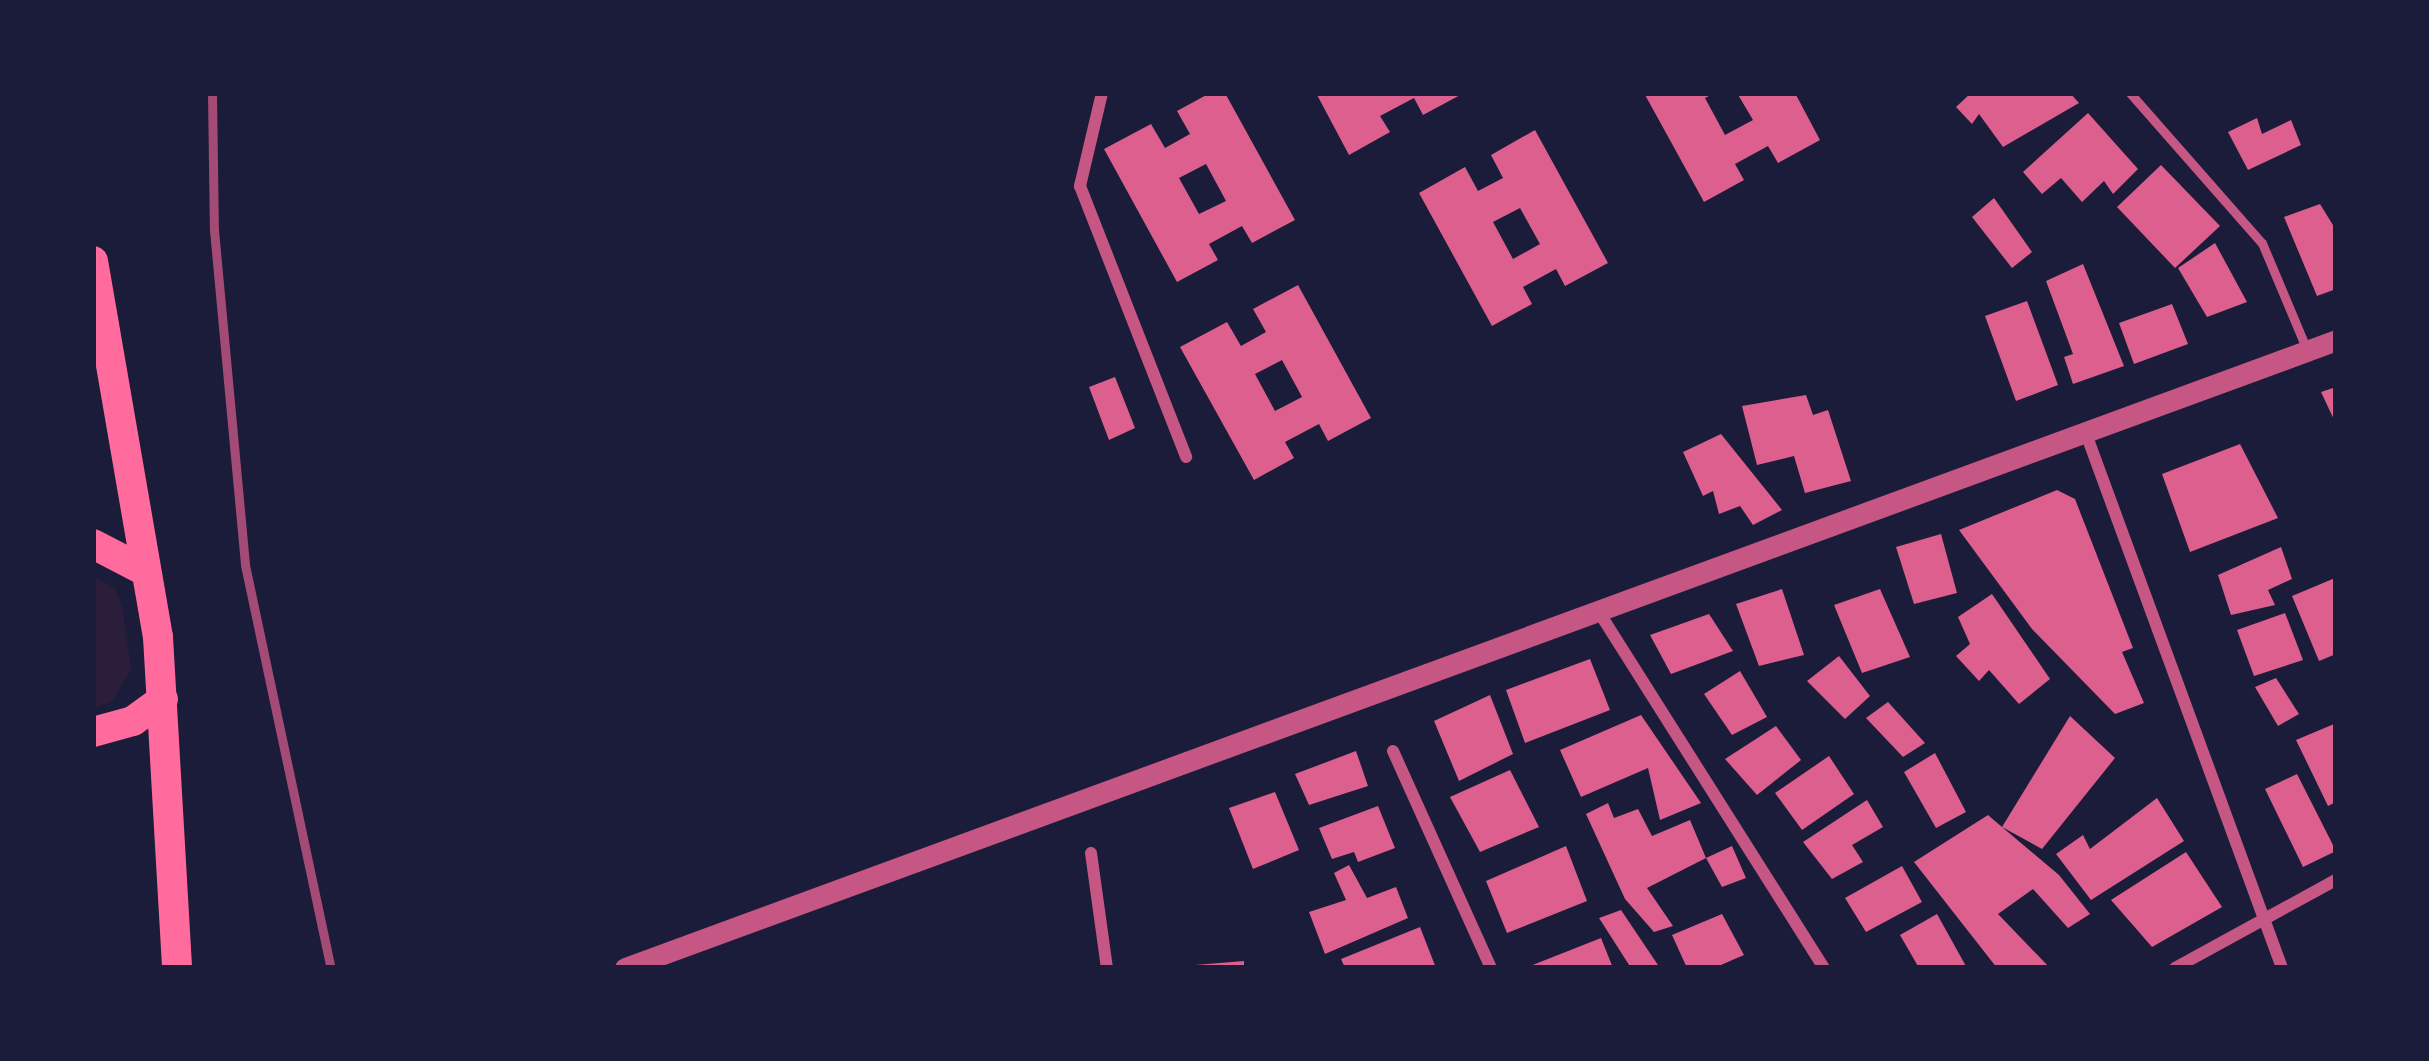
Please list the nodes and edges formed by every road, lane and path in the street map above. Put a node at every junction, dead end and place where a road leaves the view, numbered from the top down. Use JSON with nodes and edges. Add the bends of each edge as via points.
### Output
{"nodes":[{"id":1,"x":1102,"y":93,"type":"edge"},
{"id":2,"x":2130,"y":93,"type":"edge"},
{"id":3,"x":93,"y":261,"type":"edge"},
{"id":4,"x":2336,"y":340,"type":"edge"},
{"id":5,"x":2307,"y":350,"type":"junction"},
{"id":6,"x":2085,"y":431,"type":"junction"},
{"id":7,"x":1186,"y":457,"type":"dead end"},
{"id":8,"x":93,"y":544,"type":"edge"},
{"id":9,"x":145,"y":572,"type":"junction"},
{"id":10,"x":1594,"y":606,"type":"junction"},
{"id":11,"x":163,"y":699,"type":"junction"},
{"id":12,"x":93,"y":732,"type":"edge"},
{"id":13,"x":1393,"y":751,"type":"dead end"},
{"id":14,"x":1091,"y":853,"type":"dead end"},
{"id":15,"x":2336,"y":880,"type":"edge"},
{"id":16,"x":2264,"y":920,"type":"junction"},
{"id":17,"x":177,"y":968,"type":"edge"},
{"id":18,"x":625,"y":968,"type":"edge"},
{"id":19,"x":1106,"y":968,"type":"edge"},
{"id":20,"x":1491,"y":968,"type":"edge"},
{"id":21,"x":1824,"y":968,"type":"edge"},
{"id":22,"x":2176,"y":968,"type":"edge"},
{"id":23,"x":2282,"y":968,"type":"edge"}],
"edges":[{"from":1,"to":7,"type":"street","via":[[1080,186]]},
{"from":2,"to":5,"type":"lane","via":[[2262,243]]},
{"from":3,"to":9,"type":"main road"},
{"from":4,"to":5,"type":"street"},
{"from":5,"to":6,"type":"street"},
{"from":6,"to":10,"type":"street"},
{"from":6,"to":16,"type":"street"},
{"from":8,"to":9,"type":"main road"},
{"from":9,"to":11,"type":"main road"},
{"from":10,"to":18,"type":"street"},
{"from":10,"to":21,"type":"street"},
{"from":11,"to":12,"type":"main road","via":[[133,722]]},
{"from":11,"to":17,"type":"main road"},
{"from":13,"to":20,"type":"street"},
{"from":14,"to":19,"type":"street"},
{"from":15,"to":16,"type":"street"},
{"from":16,"to":22,"type":"street"},
{"from":16,"to":23,"type":"street"}]}
